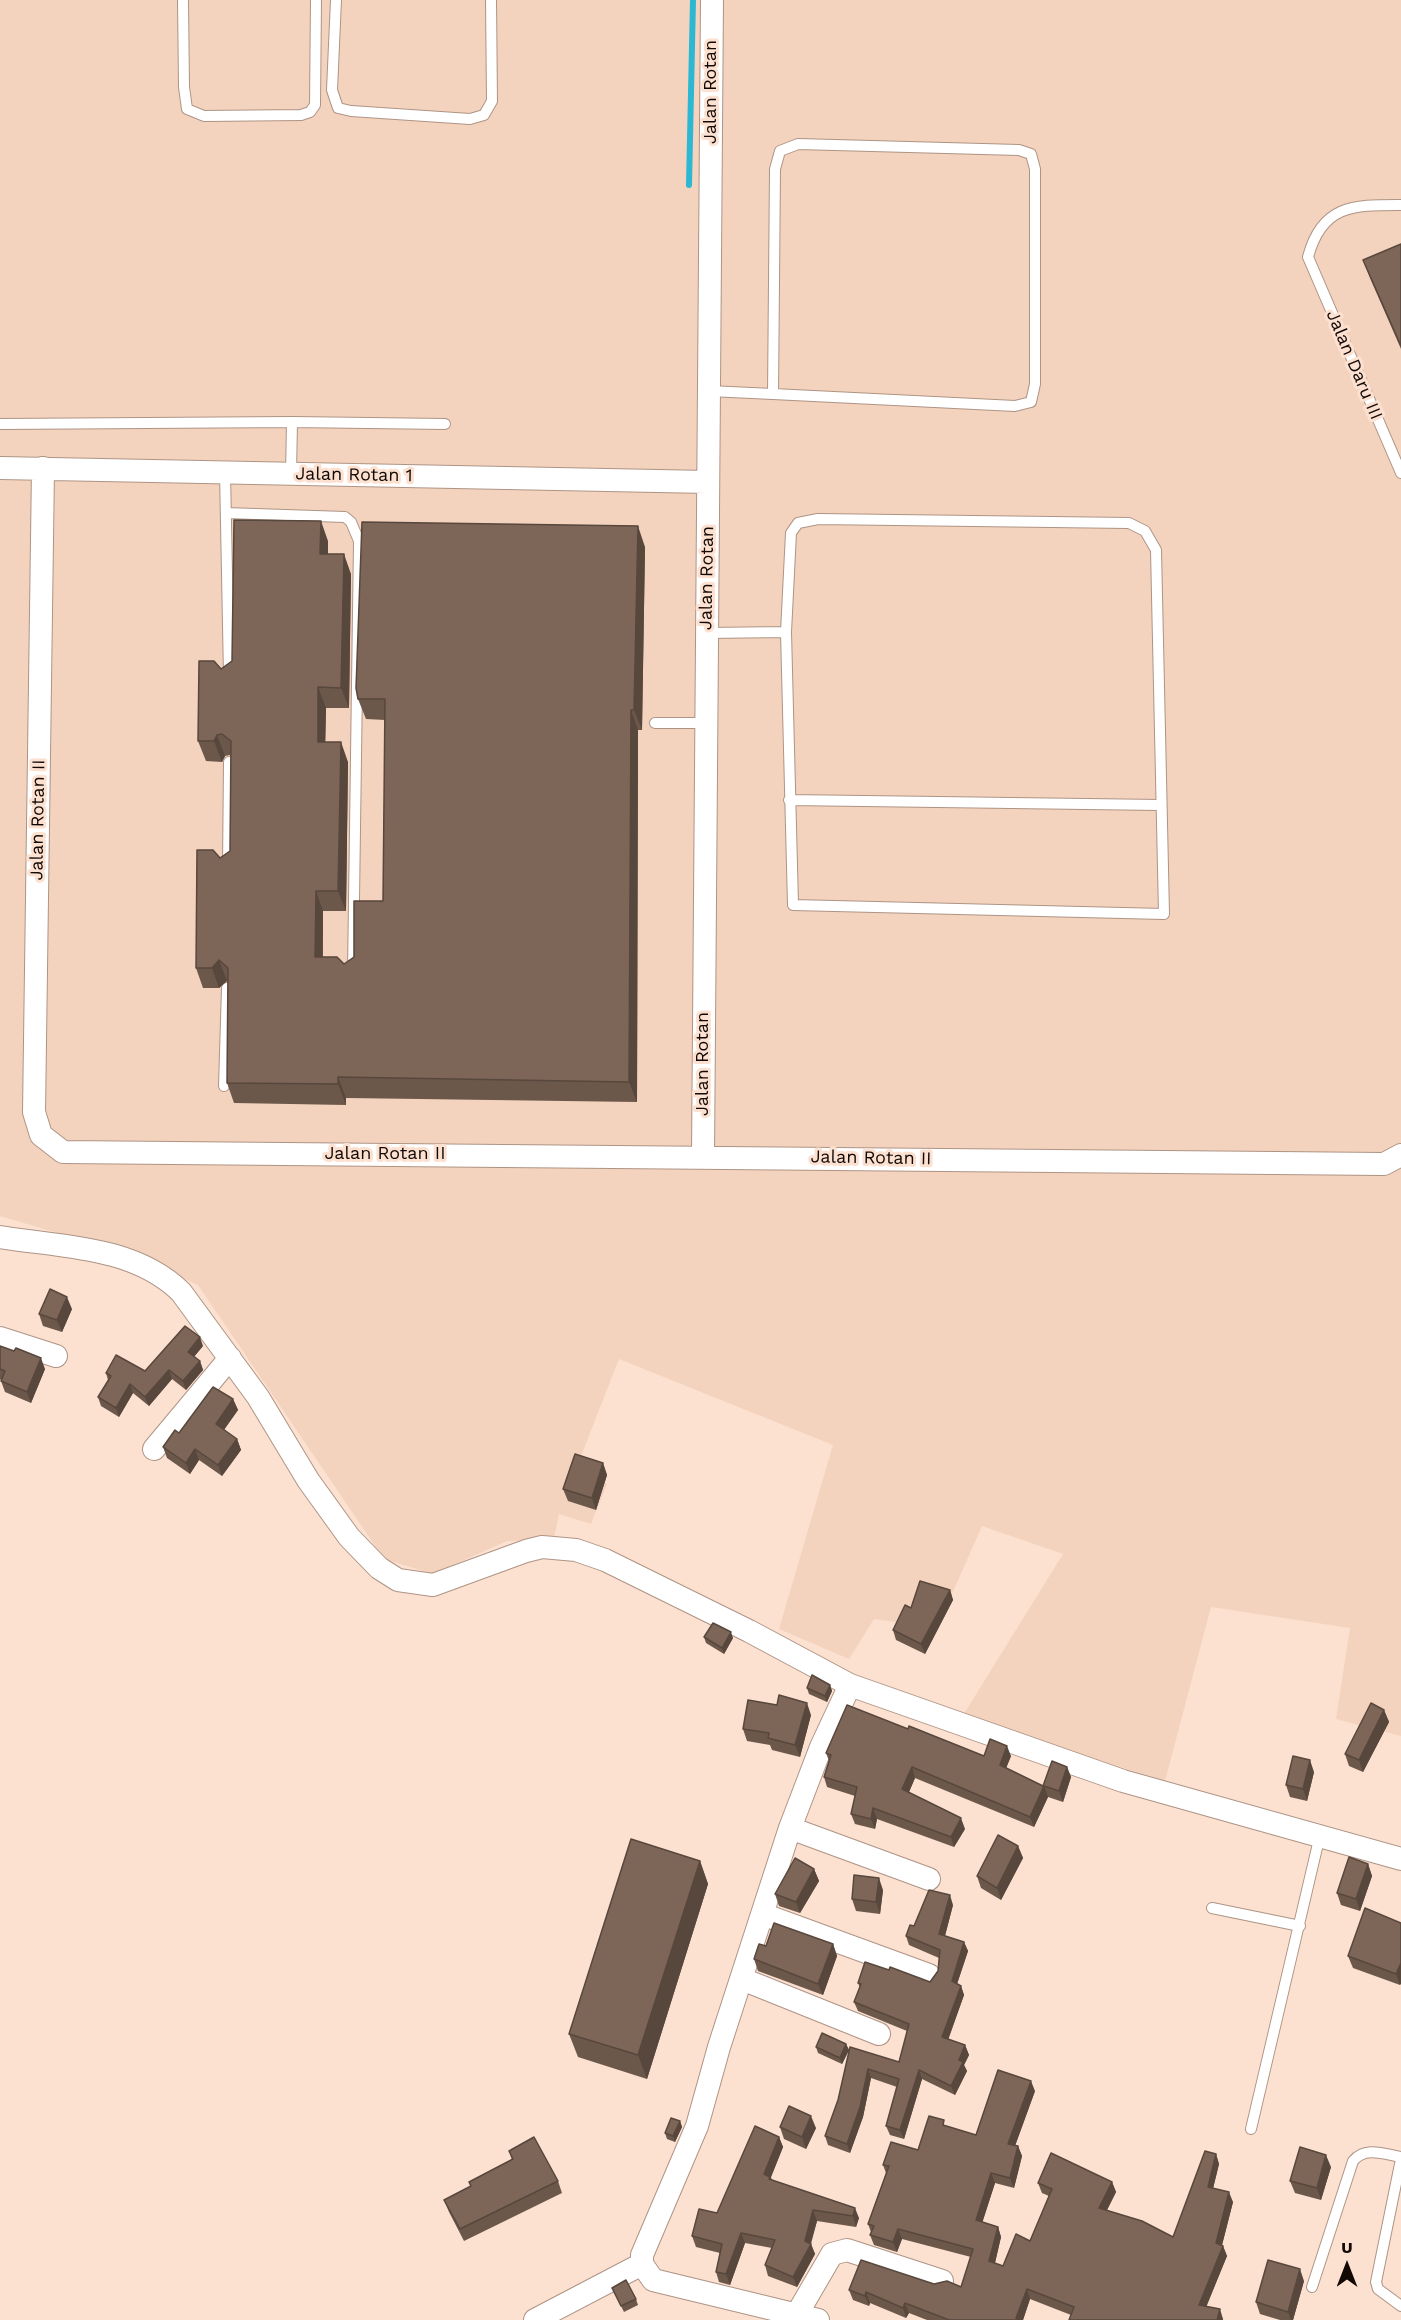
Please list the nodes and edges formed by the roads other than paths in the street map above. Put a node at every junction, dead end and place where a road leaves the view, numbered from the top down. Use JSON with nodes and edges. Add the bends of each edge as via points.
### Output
{"nodes":[{"id":1,"x":183,"y":0,"type":"edge"},
{"id":2,"x":316,"y":0,"type":"edge"},
{"id":3,"x":336,"y":0,"type":"edge"},
{"id":4,"x":490,"y":0,"type":"edge"},
{"id":5,"x":712,"y":0,"type":"edge"},
{"id":6,"x":1401,"y":205,"type":"edge"},
{"id":7,"x":709,"y":391,"type":"junction"},
{"id":8,"x":773,"y":394,"type":"junction"},
{"id":9,"x":292,"y":422,"type":"junction"},
{"id":10,"x":0,"y":424,"type":"edge"},
{"id":11,"x":445,"y":424,"type":"dead end"},
{"id":12,"x":0,"y":468,"type":"edge"},
{"id":13,"x":43,"y":468,"type":"junction"},
{"id":14,"x":225,"y":472,"type":"junction"},
{"id":15,"x":1401,"y":473,"type":"edge"},
{"id":16,"x":291,"y":474,"type":"junction"},
{"id":17,"x":708,"y":482,"type":"junction"},
{"id":18,"x":226,"y":513,"type":"junction"},
{"id":19,"x":786,"y":632,"type":"junction"},
{"id":20,"x":707,"y":633,"type":"junction"},
{"id":21,"x":230,"y":682,"type":"edge"},
{"id":22,"x":655,"y":723,"type":"dead end"},
{"id":23,"x":706,"y":723,"type":"junction"},
{"id":24,"x":229,"y":762,"type":"edge"},
{"id":25,"x":789,"y":800,"type":"junction"},
{"id":26,"x":1160,"y":805,"type":"junction"},
{"id":27,"x":228,"y":871,"type":"edge"},
{"id":28,"x":352,"y":977,"type":"edge"},
{"id":29,"x":227,"y":988,"type":"edge"},
{"id":30,"x":224,"y":1086,"type":"dead end"},
{"id":31,"x":1401,"y":1155,"type":"edge"},
{"id":32,"x":703,"y":1156,"type":"junction"},
{"id":33,"x":0,"y":1236,"type":"edge"},
{"id":34,"x":0,"y":1338,"type":"edge"},
{"id":35,"x":56,"y":1356,"type":"dead end"},
{"id":36,"x":230,"y":1358,"type":"junction"},
{"id":37,"x":154,"y":1449,"type":"dead end"},
{"id":38,"x":850,"y":1685,"type":"junction"},
{"id":39,"x":790,"y":1828,"type":"junction"},
{"id":40,"x":1320,"y":1835,"type":"junction"},
{"id":41,"x":1401,"y":1859,"type":"edge"},
{"id":42,"x":928,"y":1879,"type":"dead end"},
{"id":43,"x":1212,"y":1908,"type":"dead end"},
{"id":44,"x":762,"y":1914,"type":"junction"},
{"id":45,"x":1300,"y":1926,"type":"junction"},
{"id":46,"x":928,"y":1975,"type":"dead end"},
{"id":47,"x":742,"y":1979,"type":"junction"},
{"id":48,"x":879,"y":2034,"type":"dead end"},
{"id":49,"x":1251,"y":2129,"type":"dead end"},
{"id":50,"x":1401,"y":2158,"type":"edge"},
{"id":51,"x":642,"y":2264,"type":"junction"},
{"id":52,"x":942,"y":2281,"type":"edge"},
{"id":53,"x":1312,"y":2287,"type":"dead end"},
{"id":54,"x":1401,"y":2306,"type":"edge"},
{"id":55,"x":807,"y":2317,"type":"edge"},
{"id":56,"x":535,"y":2320,"type":"edge"}],
"edges":[{"from":1,"to":2,"type":"lane","via":[[187,110],[204,116],[310,112],[315,105]]},
{"from":3,"to":4,"type":"lane","via":[[332,90],[338,108],[470,119],[484,115],[492,101]]},
{"from":5,"to":7,"type":"street","name":"Jalan Rotan"},
{"from":6,"to":15,"type":"lane","name":"Jalan Daru III","via":[[1359,205],[1340,210],[1321,225],[1308,257]]},
{"from":7,"to":8,"type":"lane"},
{"from":7,"to":17,"type":"street","name":"Jalan Rotan"},
{"from":8,"to":8,"type":"lane","via":[[775,169],[780,151],[798,144],[1019,150],[1031,154],[1035,169],[1035,384],[1031,402],[1015,406]]},
{"from":9,"to":10,"type":"lane"},
{"from":9,"to":11,"type":"lane"},
{"from":9,"to":16,"type":"lane"},
{"from":12,"to":13,"type":"street","name":"Jalan Rotan 1"},
{"from":13,"to":14,"type":"street","name":"Jalan Rotan 1"},
{"from":13,"to":32,"type":"street","name":"Jalan Rotan II","via":[[34,1112],[41,1135],[63,1152]]},
{"from":14,"to":16,"type":"street","name":"Jalan Rotan 1"},
{"from":14,"to":18,"type":"lane"},
{"from":16,"to":17,"type":"street","name":"Jalan Rotan 1"},
{"from":17,"to":20,"type":"street","name":"Jalan Rotan"},
{"from":18,"to":21,"type":"lane"},
{"from":18,"to":28,"type":"lane","via":[[345,517],[359,541]]},
{"from":19,"to":20,"type":"lane"},
{"from":19,"to":25,"type":"lane"},
{"from":19,"to":26,"type":"lane","via":[[791,533],[798,523],[818,519],[1129,523],[1145,531],[1156,550]]},
{"from":20,"to":23,"type":"street","name":"Jalan Rotan"},
{"from":22,"to":23,"type":"lane"},
{"from":23,"to":32,"type":"street","name":"Jalan Rotan"},
{"from":24,"to":27,"type":"lane"},
{"from":25,"to":26,"type":"lane"},
{"from":25,"to":26,"type":"lane","via":[[793,905],[1164,914]]},
{"from":29,"to":30,"type":"lane"},
{"from":31,"to":32,"type":"street","name":"Jalan Rotan II","via":[[1384,1164]]},
{"from":33,"to":36,"type":"street","via":[[123,1257],[149,1267],[181,1292]]},
{"from":34,"to":35,"type":"street"},
{"from":36,"to":37,"type":"street"},
{"from":36,"to":38,"type":"street","via":[[349,1537],[379,1568],[398,1580],[433,1585],[542,1547],[576,1550],[605,1560],[739,1626]]},
{"from":38,"to":39,"type":"street"},
{"from":38,"to":40,"type":"street","via":[[1123,1781]]},
{"from":39,"to":42,"type":"street"},
{"from":39,"to":44,"type":"street"},
{"from":40,"to":41,"type":"street"},
{"from":40,"to":45,"type":"lane"},
{"from":43,"to":45,"type":"lane"},
{"from":44,"to":46,"type":"street"},
{"from":44,"to":47,"type":"street"},
{"from":45,"to":49,"type":"lane"},
{"from":47,"to":48,"type":"street"},
{"from":47,"to":51,"type":"street","via":[[697,2126],[645,2245]]},
{"from":50,"to":53,"type":"lane","via":[[1370,2152],[1359,2154],[1353,2161]]},
{"from":50,"to":54,"type":"lane","via":[[1376,2285]]},
{"from":51,"to":55,"type":"street","via":[[653,2280]]},
{"from":51,"to":56,"type":"street"},
{"from":52,"to":55,"type":"street","via":[[839,2250],[832,2254]]}]}
